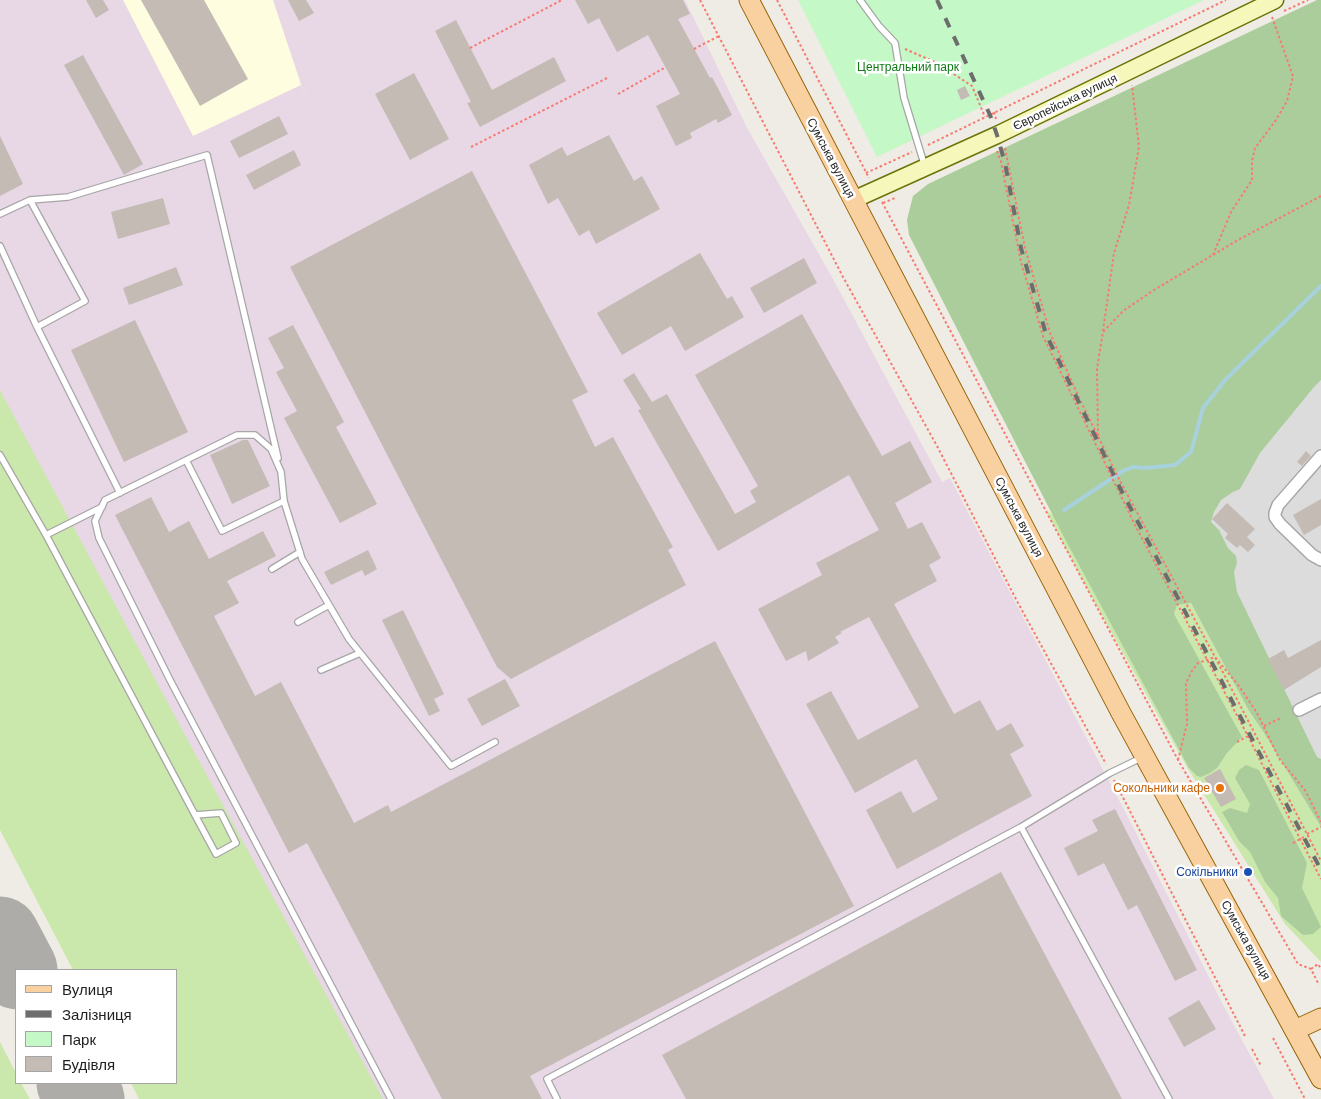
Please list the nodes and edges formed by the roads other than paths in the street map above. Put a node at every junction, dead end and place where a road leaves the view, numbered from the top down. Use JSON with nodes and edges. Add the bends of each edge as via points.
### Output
{"nodes":[{"id":1,"x":749,"y":0,"type":"edge"},
{"id":2,"x":860,"y":0,"type":"edge"},
{"id":3,"x":1267,"y":2,"type":"edge"},
{"id":4,"x":925,"y":167,"type":"junction"},
{"id":5,"x":30,"y":200,"type":"junction"},
{"id":6,"x":853,"y":200,"type":"junction"},
{"id":7,"x":0,"y":214,"type":"edge"},
{"id":8,"x":0,"y":246,"type":"edge"},
{"id":9,"x":37,"y":327,"type":"junction"},
{"id":10,"x":0,"y":455,"type":"edge"},
{"id":11,"x":1321,"y":456,"type":"edge"},
{"id":12,"x":186,"y":460,"type":"junction"},
{"id":13,"x":281,"y":472,"type":"junction"},
{"id":14,"x":120,"y":493,"type":"junction"},
{"id":15,"x":284,"y":501,"type":"junction"},
{"id":16,"x":102,"y":507,"type":"junction"},
{"id":17,"x":46,"y":535,"type":"junction"},
{"id":18,"x":300,"y":552,"type":"junction"},
{"id":19,"x":1321,"y":560,"type":"edge"},
{"id":20,"x":272,"y":569,"type":"dead end"},
{"id":21,"x":329,"y":605,"type":"junction"},
{"id":22,"x":298,"y":622,"type":"dead end"},
{"id":23,"x":360,"y":653,"type":"junction"},
{"id":24,"x":321,"y":670,"type":"dead end"},
{"id":25,"x":1321,"y":699,"type":"edge"},
{"id":26,"x":1299,"y":710,"type":"dead end"},
{"id":27,"x":495,"y":742,"type":"dead end"},
{"id":28,"x":1144,"y":756,"type":"junction"},
{"id":29,"x":195,"y":816,"type":"junction"},
{"id":30,"x":1021,"y":827,"type":"junction"},
{"id":31,"x":1321,"y":1018,"type":"edge"},
{"id":32,"x":1295,"y":1030,"type":"junction"},
{"id":33,"x":1321,"y":1079,"type":"edge"},
{"id":34,"x":391,"y":1099,"type":"edge"},
{"id":35,"x":557,"y":1099,"type":"edge"},
{"id":36,"x":1169,"y":1099,"type":"edge"}],
"edges":[{"from":1,"to":6,"type":"main road","name":"Сумська вулиця"},
{"from":2,"to":4,"type":"lane","via":[[895,44],[904,98]]},
{"from":3,"to":4,"type":"main road","name":"Європейська вулиця"},
{"from":4,"to":6,"type":"main road","name":"Європейська вулиця"},
{"from":5,"to":7,"type":"lane"},
{"from":5,"to":9,"type":"lane","via":[[85,301]]},
{"from":5,"to":13,"type":"lane","via":[[68,197],[207,154]]},
{"from":6,"to":28,"type":"main road","name":"Сумська вулиця"},
{"from":8,"to":9,"type":"lane"},
{"from":9,"to":14,"type":"lane"},
{"from":10,"to":17,"type":"lane"},
{"from":11,"to":19,"type":"street","via":[[1278,505],[1275,513],[1277,521]]},
{"from":12,"to":13,"type":"lane","via":[[237,436],[255,435],[271,449]]},
{"from":12,"to":14,"type":"lane"},
{"from":12,"to":15,"type":"lane","via":[[222,531]]},
{"from":13,"to":15,"type":"lane"},
{"from":14,"to":16,"type":"lane","via":[[105,500]]},
{"from":15,"to":18,"type":"lane"},
{"from":16,"to":17,"type":"lane"},
{"from":16,"to":34,"type":"lane","via":[[95,521],[99,538],[170,680]]},
{"from":17,"to":29,"type":"lane"},
{"from":18,"to":20,"type":"lane"},
{"from":18,"to":21,"type":"lane"},
{"from":21,"to":22,"type":"lane"},
{"from":21,"to":23,"type":"lane"},
{"from":23,"to":24,"type":"lane"},
{"from":23,"to":27,"type":"lane","via":[[451,766]]},
{"from":25,"to":26,"type":"street"},
{"from":28,"to":30,"type":"lane"},
{"from":28,"to":32,"type":"main road","name":"Сумська вулиця"},
{"from":29,"to":29,"type":"lane","via":[[216,854],[236,843],[221,813]]},
{"from":30,"to":35,"type":"lane","via":[[547,1079]]},
{"from":30,"to":36,"type":"lane"},
{"from":31,"to":32,"type":"main road"},
{"from":32,"to":33,"type":"main road","name":"Сумська вулиця"}]}
